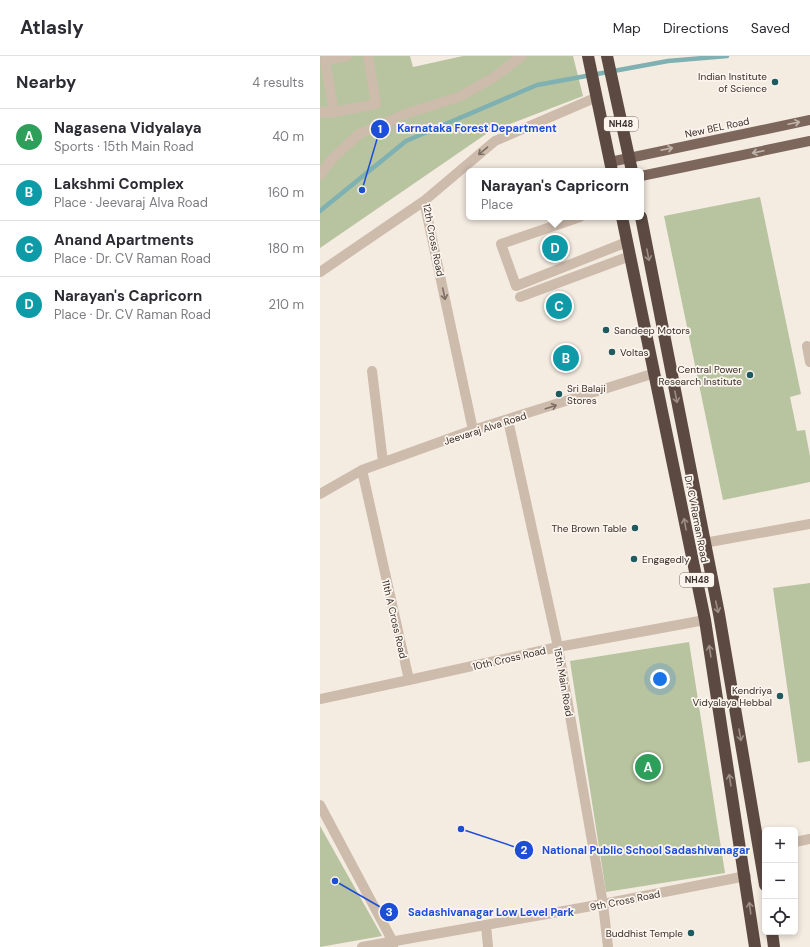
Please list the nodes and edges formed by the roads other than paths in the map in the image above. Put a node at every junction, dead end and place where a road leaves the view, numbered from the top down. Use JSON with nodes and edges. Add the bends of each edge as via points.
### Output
{"nodes":[{"id":1,"x":347,"y":56,"type":"edge"},
{"id":2,"x":368,"y":56,"type":"edge"},
{"id":3,"x":522,"y":56,"type":"edge"},
{"id":4,"x":588,"y":56,"type":"edge"},
{"id":5,"x":608,"y":60,"type":"edge"},
{"id":6,"x":596,"y":97,"type":"junction"},
{"id":7,"x":320,"y":112,"type":"edge"},
{"id":8,"x":334,"y":112,"type":"junction"},
{"id":9,"x":810,"y":120,"type":"edge"},
{"id":10,"x":810,"y":141,"type":"edge"},
{"id":11,"x":629,"y":157,"type":"junction"},
{"id":12,"x":611,"y":166,"type":"edge"},
{"id":13,"x":631,"y":168,"type":"edge"},
{"id":14,"x":320,"y":175,"type":"edge"},
{"id":15,"x":644,"y":175,"type":"edge"},
{"id":16,"x":424,"y":201,"type":"junction"},
{"id":17,"x":571,"y":220,"type":"edge"},
{"id":18,"x":623,"y":220,"type":"edge"},
{"id":19,"x":642,"y":220,"type":"edge"},
{"id":20,"x":627,"y":242,"type":"junction"},
{"id":21,"x":630,"y":256,"type":"junction"},
{"id":22,"x":320,"y":272,"type":"edge"},
{"id":23,"x":520,"y":298,"type":"dead end"},
{"id":24,"x":807,"y":346,"type":"dead end"},
{"id":25,"x":810,"y":362,"type":"edge"},
{"id":26,"x":372,"y":371,"type":"dead end"},
{"id":27,"x":655,"y":373,"type":"junction"},
{"id":28,"x":508,"y":420,"type":"junction"},
{"id":29,"x":473,"y":430,"type":"junction"},
{"id":30,"x":384,"y":462,"type":"junction"},
{"id":31,"x":362,"y":470,"type":"junction"},
{"id":32,"x":320,"y":494,"type":"edge"},
{"id":33,"x":810,"y":524,"type":"edge"},
{"id":34,"x":704,"y":543,"type":"junction"},
{"id":35,"x":705,"y":620,"type":"junction"},
{"id":36,"x":558,"y":647,"type":"junction"},
{"id":37,"x":409,"y":680,"type":"junction"},
{"id":38,"x":320,"y":699,"type":"edge"},
{"id":39,"x":320,"y":805,"type":"edge"},
{"id":40,"x":810,"y":839,"type":"edge"},
{"id":41,"x":798,"y":841,"type":"edge"},
{"id":42,"x":762,"y":846,"type":"edge"},
{"id":43,"x":746,"y":876,"type":"junction"},
{"id":44,"x":604,"y":904,"type":"junction"},
{"id":45,"x":486,"y":925,"type":"junction"},
{"id":46,"x":772,"y":935,"type":"edge"},
{"id":47,"x":393,"y":944,"type":"edge"},
{"id":48,"x":362,"y":947,"type":"edge"},
{"id":49,"x":488,"y":947,"type":"edge"},
{"id":50,"x":608,"y":947,"type":"edge"},
{"id":51,"x":755,"y":947,"type":"edge"},
{"id":52,"x":774,"y":947,"type":"edge"}],
"edges":[{"from":1,"to":8,"type":"street","via":[[325,60]]},
{"from":2,"to":8,"type":"street","via":[[376,104]]},
{"from":3,"to":14,"type":"street","via":[[493,78],[459,97],[408,113],[359,134],[332,159]]},
{"from":4,"to":6,"type":"highway","number":"NH48"},
{"from":5,"to":11,"type":"highway","number":"NH48"},
{"from":6,"to":12,"type":"highway","number":"NH48"},
{"from":6,"to":16,"type":"street","name":"12th Cross Road","one_way":true,"via":[[495,141]]},
{"from":7,"to":8,"type":"street"},
{"from":11,"to":9,"type":"main road","name":"New BEL Road","one_way":true},
{"from":10,"to":15,"type":"main road","one_way":true},
{"from":11,"to":12,"type":"main road","name":"New BEL Road"},
{"from":11,"to":13,"type":"highway","number":"NH48"},
{"from":16,"to":22,"type":"street"},
{"from":16,"to":29,"type":"street","name":"12th Cross Road","one_way":true},
{"from":17,"to":20,"type":"street","via":[[501,244],[516,286]]},
{"from":18,"to":20,"type":"highway","name":"Dr. CV Raman Road","number":"NH48"},
{"from":19,"to":34,"type":"highway","name":"Dr. CV Raman Road","number":"NH48","one_way":true},
{"from":20,"to":21,"type":"highway","name":"Dr. CV Raman Road","number":"NH48"},
{"from":21,"to":23,"type":"street"},
{"from":21,"to":27,"type":"highway","name":"Dr. CV Raman Road","number":"NH48"},
{"from":24,"to":25,"type":"street"},
{"from":26,"to":30,"type":"street"},
{"from":28,"to":27,"type":"street","name":"Jeevaraj Alva Road","one_way":true},
{"from":35,"to":27,"type":"highway","name":"Dr. CV Raman Road","number":"NH48","one_way":true},
{"from":28,"to":29,"type":"street","name":"Jeevaraj Alva Road"},
{"from":28,"to":36,"type":"street","name":"15th Main Road"},
{"from":29,"to":30,"type":"street","name":"Jeevaraj Alva Road"},
{"from":30,"to":31,"type":"street","name":"Jeevaraj Alva Road"},
{"from":31,"to":32,"type":"street","name":"Jeevaraj Alva Road"},
{"from":31,"to":37,"type":"street","name":"11th A Cross Road"},
{"from":33,"to":34,"type":"street"},
{"from":34,"to":42,"type":"highway","name":"Dr. CV Raman Road","number":"NH48","one_way":true},
{"from":35,"to":36,"type":"street","name":"10th Cross Road"},
{"from":43,"to":35,"type":"highway","name":"Dr. CV Raman Road","number":"NH48","one_way":true},
{"from":36,"to":37,"type":"street","name":"10th Cross Road"},
{"from":36,"to":44,"type":"street","name":"15th Main Road"},
{"from":37,"to":38,"type":"street"},
{"from":39,"to":47,"type":"street"},
{"from":40,"to":41,"type":"street"},
{"from":43,"to":44,"type":"street","name":"9th Cross Road"},
{"from":51,"to":43,"type":"highway","name":"Dr. CV Raman Road","number":"NH48","one_way":true},
{"from":44,"to":45,"type":"street","name":"9th Cross Road"},
{"from":44,"to":50,"type":"street","name":"15th Main Road"},
{"from":45,"to":47,"type":"street","name":"9th Cross Road"},
{"from":45,"to":49,"type":"street"},
{"from":46,"to":52,"type":"highway"},
{"from":47,"to":48,"type":"street","name":"9th Cross Road"}]}
